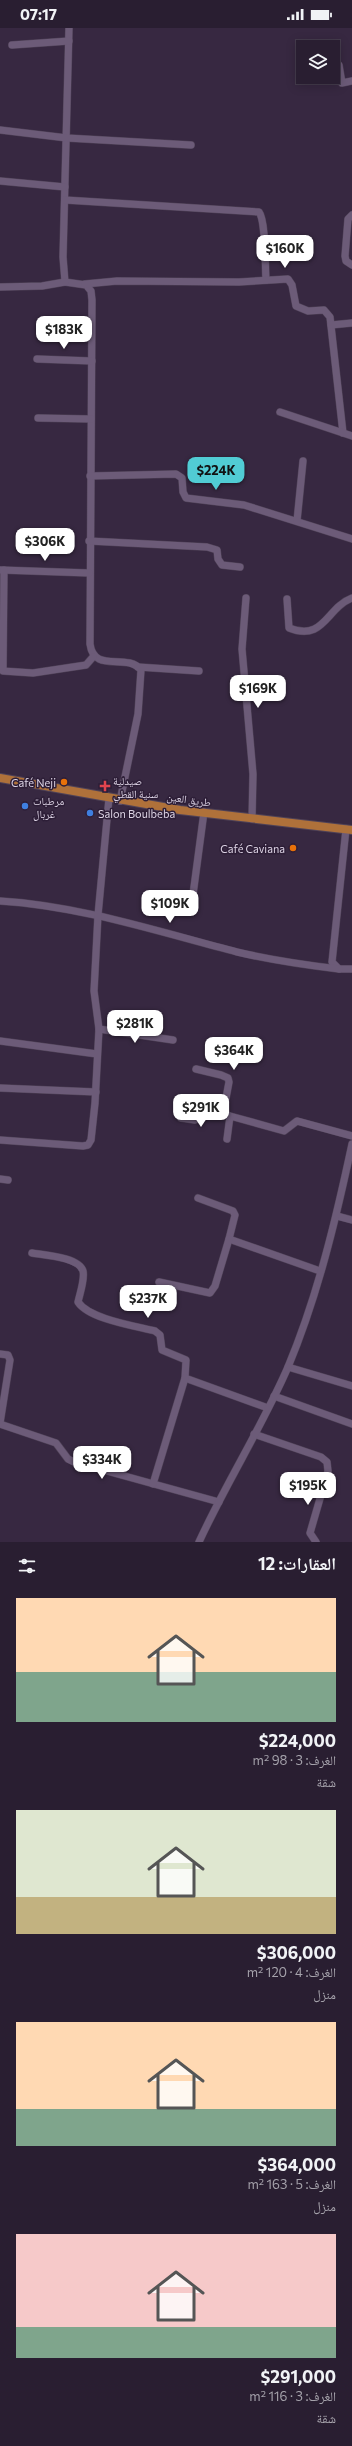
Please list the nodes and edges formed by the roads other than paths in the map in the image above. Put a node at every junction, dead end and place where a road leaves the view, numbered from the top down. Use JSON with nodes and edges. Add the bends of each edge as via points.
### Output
{"nodes":[{"id":1,"x":70,"y":28,"type":"edge"},
{"id":2,"x":69,"y":41,"type":"junction"},
{"id":3,"x":12,"y":45,"type":"dead end"},
{"id":4,"x":340,"y":71,"type":"edge"},
{"id":5,"x":352,"y":81,"type":"edge"},
{"id":6,"x":0,"y":130,"type":"edge"},
{"id":7,"x":67,"y":138,"type":"junction"},
{"id":8,"x":191,"y":145,"type":"dead end"},
{"id":9,"x":0,"y":181,"type":"edge"},
{"id":10,"x":65,"y":187,"type":"junction"},
{"id":11,"x":65,"y":200,"type":"junction"},
{"id":12,"x":352,"y":215,"type":"edge"},
{"id":13,"x":352,"y":264,"type":"edge"},
{"id":14,"x":266,"y":280,"type":"junction"},
{"id":15,"x":65,"y":282,"type":"junction"},
{"id":16,"x":85,"y":284,"type":"junction"},
{"id":17,"x":0,"y":287,"type":"edge"},
{"id":18,"x":352,"y":323,"type":"edge"},
{"id":19,"x":331,"y":325,"type":"junction"},
{"id":20,"x":37,"y":359,"type":"dead end"},
{"id":21,"x":92,"y":360,"type":"junction"},
{"id":22,"x":280,"y":412,"type":"dead end"},
{"id":23,"x":38,"y":418,"type":"dead end"},
{"id":24,"x":91,"y":418,"type":"junction"},
{"id":25,"x":343,"y":433,"type":"junction"},
{"id":26,"x":352,"y":436,"type":"edge"},
{"id":27,"x":303,"y":461,"type":"dead end"},
{"id":28,"x":90,"y":476,"type":"junction"},
{"id":29,"x":297,"y":521,"type":"junction"},
{"id":30,"x":352,"y":539,"type":"edge"},
{"id":31,"x":89,"y":541,"type":"junction"},
{"id":32,"x":240,"y":567,"type":"dead end"},
{"id":33,"x":2,"y":570,"type":"edge"},
{"id":34,"x":89,"y":573,"type":"junction"},
{"id":35,"x":246,"y":598,"type":"dead end"},
{"id":36,"x":352,"y":598,"type":"edge"},
{"id":37,"x":287,"y":599,"type":"dead end"},
{"id":38,"x":93,"y":657,"type":"junction"},
{"id":39,"x":138,"y":667,"type":"junction"},
{"id":40,"x":199,"y":671,"type":"dead end"},
{"id":41,"x":0,"y":778,"type":"edge"},
{"id":42,"x":109,"y":798,"type":"junction"},
{"id":43,"x":120,"y":801,"type":"junction"},
{"id":44,"x":204,"y":812,"type":"junction"},
{"id":45,"x":252,"y":819,"type":"junction"},
{"id":46,"x":349,"y":830,"type":"edge"},
{"id":47,"x":0,"y":901,"type":"edge"},
{"id":48,"x":192,"y":902,"type":"dead end"},
{"id":49,"x":98,"y":915,"type":"junction"},
{"id":50,"x":339,"y":969,"type":"junction"},
{"id":51,"x":352,"y":969,"type":"edge"},
{"id":52,"x":99,"y":1029,"type":"junction"},
{"id":53,"x":173,"y":1040,"type":"dead end"},
{"id":54,"x":0,"y":1041,"type":"edge"},
{"id":55,"x":98,"y":1054,"type":"junction"},
{"id":56,"x":196,"y":1069,"type":"dead end"},
{"id":57,"x":0,"y":1088,"type":"edge"},
{"id":58,"x":96,"y":1092,"type":"junction"},
{"id":59,"x":226,"y":1115,"type":"junction"},
{"id":60,"x":181,"y":1118,"type":"dead end"},
{"id":61,"x":352,"y":1136,"type":"edge"},
{"id":62,"x":227,"y":1139,"type":"dead end"},
{"id":63,"x":0,"y":1140,"type":"edge"},
{"id":64,"x":352,"y":1144,"type":"edge"},
{"id":65,"x":0,"y":1179,"type":"edge"},
{"id":66,"x":8,"y":1180,"type":"dead end"},
{"id":67,"x":198,"y":1198,"type":"dead end"},
{"id":68,"x":337,"y":1216,"type":"junction"},
{"id":69,"x":352,"y":1220,"type":"edge"},
{"id":70,"x":229,"y":1239,"type":"junction"},
{"id":71,"x":32,"y":1253,"type":"dead end"},
{"id":72,"x":320,"y":1271,"type":"junction"},
{"id":73,"x":159,"y":1282,"type":"dead end"},
{"id":74,"x":0,"y":1354,"type":"edge"},
{"id":75,"x":288,"y":1367,"type":"junction"},
{"id":76,"x":185,"y":1378,"type":"junction"},
{"id":77,"x":352,"y":1386,"type":"edge"},
{"id":78,"x":274,"y":1396,"type":"junction"},
{"id":79,"x":268,"y":1408,"type":"junction"},
{"id":80,"x":0,"y":1424,"type":"edge"},
{"id":81,"x":352,"y":1424,"type":"edge"},
{"id":82,"x":254,"y":1434,"type":"junction"},
{"id":83,"x":153,"y":1484,"type":"junction"},
{"id":84,"x":219,"y":1502,"type":"junction"},
{"id":85,"x":199,"y":1542,"type":"edge"},
{"id":86,"x":316,"y":1542,"type":"edge"}],
"edges":[{"from":1,"to":2,"type":"street"},
{"from":2,"to":3,"type":"street"},
{"from":2,"to":7,"type":"street"},
{"from":4,"to":5,"type":"street","via":[[342,83]]},
{"from":6,"to":7,"type":"street"},
{"from":7,"to":8,"type":"street"},
{"from":7,"to":10,"type":"street"},
{"from":9,"to":10,"type":"street"},
{"from":10,"to":11,"type":"street"},
{"from":11,"to":14,"type":"street","via":[[259,212],[262,216]]},
{"from":11,"to":15,"type":"street"},
{"from":12,"to":13,"type":"street","via":[[348,219],[345,256],[346,261]]},
{"from":14,"to":16,"type":"street","via":[[117,281]]},
{"from":14,"to":19,"type":"street","via":[[289,280],[296,306],[308,311],[327,312]]},
{"from":15,"to":16,"type":"street"},
{"from":15,"to":17,"type":"street","via":[[42,286]]},
{"from":16,"to":21,"type":"street","via":[[91,291],[92,300]]},
{"from":18,"to":19,"type":"street"},
{"from":19,"to":25,"type":"street"},
{"from":20,"to":21,"type":"street"},
{"from":21,"to":24,"type":"street"},
{"from":22,"to":25,"type":"street"},
{"from":23,"to":24,"type":"street"},
{"from":24,"to":28,"type":"street"},
{"from":25,"to":26,"type":"street"},
{"from":27,"to":29,"type":"street"},
{"from":28,"to":29,"type":"street","via":[[176,474],[182,478],[186,498],[244,505]]},
{"from":28,"to":31,"type":"street"},
{"from":29,"to":30,"type":"street"},
{"from":31,"to":32,"type":"street","via":[[206,547],[216,550],[222,565]]},
{"from":31,"to":34,"type":"street"},
{"from":33,"to":34,"type":"street"},
{"from":33,"to":38,"type":"street","via":[[4,671],[33,673],[86,664]]},
{"from":34,"to":38,"type":"street","via":[[90,644]]},
{"from":35,"to":45,"type":"street","via":[[242,649],[253,774]]},
{"from":36,"to":37,"type":"street","via":[[313,630],[289,628]]},
{"from":38,"to":39,"type":"street"},
{"from":39,"to":40,"type":"street"},
{"from":39,"to":43,"type":"street","via":[[141,670],[138,714]]},
{"from":41,"to":42,"type":"main road","name":"طريق العين"},
{"from":42,"to":43,"type":"main road","name":"طريق العين"},
{"from":42,"to":49,"type":"street"},
{"from":43,"to":44,"type":"main road","name":"طريق العين"},
{"from":44,"to":45,"type":"main road","name":"طريق العين"},
{"from":44,"to":48,"type":"street"},
{"from":45,"to":46,"type":"main road","name":"طريق العين"},
{"from":46,"to":50,"type":"street","via":[[332,962]]},
{"from":47,"to":49,"type":"street"},
{"from":49,"to":50,"type":"street","via":[[238,952],[291,963]]},
{"from":49,"to":52,"type":"street","via":[[94,991]]},
{"from":50,"to":51,"type":"street"},
{"from":52,"to":53,"type":"street"},
{"from":52,"to":55,"type":"street"},
{"from":54,"to":55,"type":"street"},
{"from":55,"to":58,"type":"street"},
{"from":56,"to":59,"type":"street","via":[[228,1078]]},
{"from":57,"to":58,"type":"street"},
{"from":58,"to":63,"type":"street","via":[[91,1137],[86,1145]]},
{"from":59,"to":60,"type":"street","via":[[209,1113],[195,1120]]},
{"from":59,"to":61,"type":"street","via":[[284,1131],[297,1121]]},
{"from":59,"to":62,"type":"street"},
{"from":64,"to":68,"type":"street"},
{"from":65,"to":66,"type":"street"},
{"from":67,"to":70,"type":"street","via":[[233,1211],[235,1216]]},
{"from":68,"to":69,"type":"street"},
{"from":68,"to":72,"type":"street"},
{"from":70,"to":72,"type":"street"},
{"from":70,"to":73,"type":"street","via":[[215,1286],[210,1293]]},
{"from":71,"to":76,"type":"street","via":[[71,1260],[79,1264],[83,1272],[78,1302],[82,1308],[92,1314],[155,1331],[160,1335],[162,1350],[186,1360]]},
{"from":72,"to":75,"type":"street"},
{"from":74,"to":80,"type":"street","via":[[8,1355],[10,1360]]},
{"from":75,"to":77,"type":"street"},
{"from":75,"to":78,"type":"street"},
{"from":76,"to":79,"type":"street"},
{"from":76,"to":83,"type":"street"},
{"from":78,"to":79,"type":"street"},
{"from":78,"to":81,"type":"street"},
{"from":79,"to":82,"type":"street"},
{"from":80,"to":83,"type":"street","via":[[56,1443],[68,1459],[74,1462]]},
{"from":82,"to":84,"type":"street"},
{"from":82,"to":86,"type":"street","via":[[321,1457],[326,1462],[328,1471],[310,1533]]},
{"from":83,"to":84,"type":"street"},
{"from":84,"to":85,"type":"street"}]}
